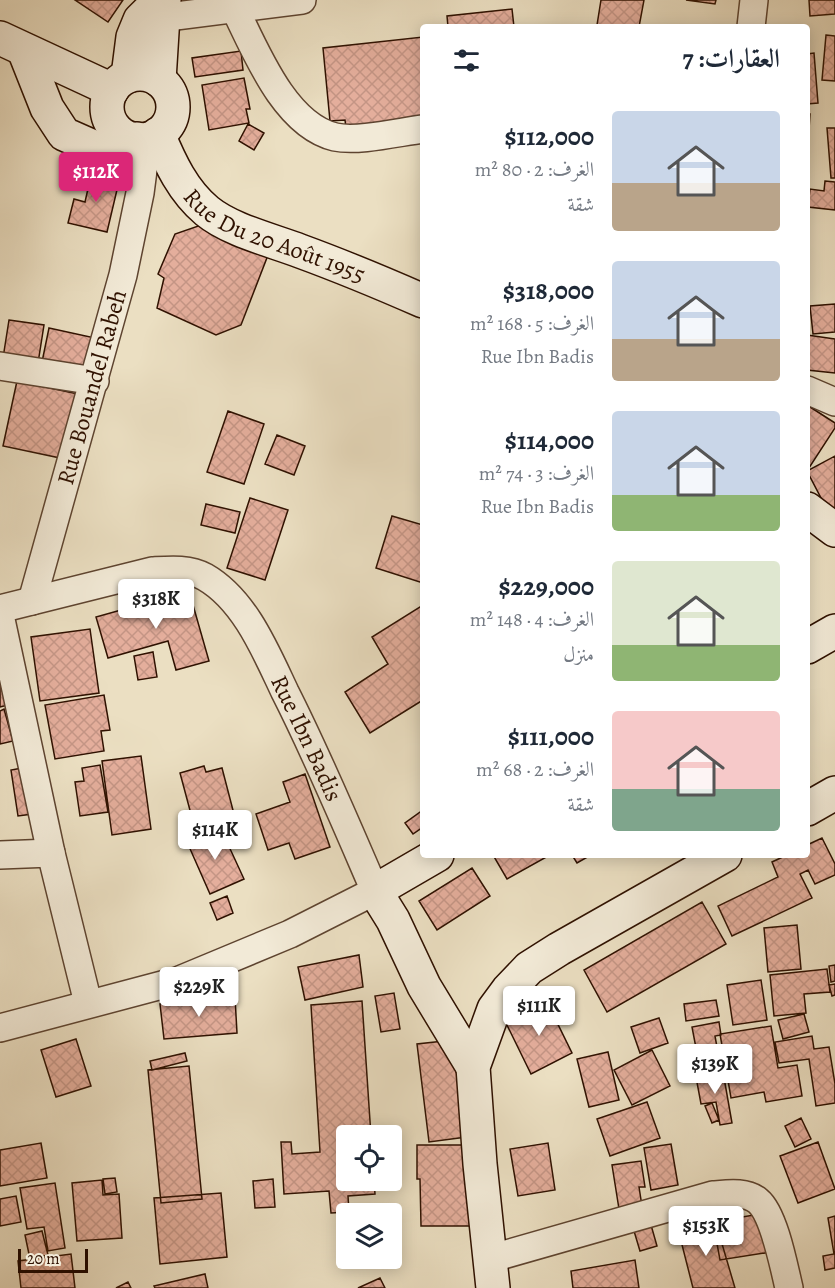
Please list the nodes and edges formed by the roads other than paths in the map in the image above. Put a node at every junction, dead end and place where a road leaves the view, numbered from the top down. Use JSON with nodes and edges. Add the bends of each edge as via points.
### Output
{"nodes":[{"id":1,"x":302,"y":0,"type":"edge"},
{"id":2,"x":754,"y":0,"type":"edge"},
{"id":3,"x":236,"y":5,"type":"edge"},
{"id":4,"x":156,"y":10,"type":"edge"},
{"id":5,"x":751,"y":24,"type":"edge"},
{"id":6,"x":12,"y":44,"type":"edge"},
{"id":7,"x":133,"y":82,"type":"junction"},
{"id":8,"x":420,"y":129,"type":"edge"},
{"id":9,"x":147,"y":138,"type":"junction"},
{"id":10,"x":420,"y":300,"type":"edge"},
{"id":11,"x":0,"y":366,"type":"edge"},
{"id":12,"x":95,"y":381,"type":"junction"},
{"id":13,"x":810,"y":391,"type":"edge"},
{"id":14,"x":835,"y":402,"type":"edge"},
{"id":15,"x":810,"y":511,"type":"edge"},
{"id":16,"x":835,"y":530,"type":"edge"},
{"id":17,"x":32,"y":601,"type":"junction"},
{"id":18,"x":0,"y":609,"type":"edge"},
{"id":19,"x":0,"y":615,"type":"edge"},
{"id":20,"x":835,"y":631,"type":"edge"},
{"id":21,"x":810,"y":645,"type":"edge"},
{"id":22,"x":835,"y":793,"type":"edge"},
{"id":23,"x":810,"y":807,"type":"edge"},
{"id":24,"x":51,"y":853,"type":"junction"},
{"id":25,"x":0,"y":855,"type":"edge"},
{"id":26,"x":432,"y":858,"type":"edge"},
{"id":27,"x":720,"y":858,"type":"edge"},
{"id":28,"x":375,"y":891,"type":"junction"},
{"id":29,"x":88,"y":1004,"type":"junction"},
{"id":30,"x":0,"y":1028,"type":"edge"},
{"id":31,"x":473,"y":1067,"type":"junction"},
{"id":32,"x":491,"y":1274,"type":"edge"},
{"id":33,"x":789,"y":1288,"type":"edge"}],
"edges":[{"from":1,"to":3,"type":"street"},
{"from":2,"to":5,"type":"street"},
{"from":3,"to":4,"type":"street"},
{"from":3,"to":8,"type":"street","via":[[278,89],[306,123],[335,136],[365,137]]},
{"from":4,"to":7,"type":"street"},
{"from":6,"to":7,"type":"street"},
{"from":6,"to":9,"type":"street","via":[[64,134],[98,149],[115,149]]},
{"from":7,"to":9,"type":"street","via":[[108,100],[108,111],[117,131],[126,137]]},
{"from":7,"to":9,"type":"street","via":[[166,87],[171,97],[171,118],[165,128]]},
{"from":9,"to":10,"type":"street","name":"Rue Du 20 Août 1955","via":[[167,156],[185,187],[209,213]]},
{"from":9,"to":12,"type":"street","name":"Rue Bouandel Rabeh","via":[[123,275]]},
{"from":11,"to":12,"type":"street"},
{"from":12,"to":17,"type":"street","name":"Rue Bouandel Rabeh"},
{"from":13,"to":14,"type":"street"},
{"from":15,"to":16,"type":"street"},
{"from":17,"to":18,"type":"street"},
{"from":17,"to":28,"type":"street","name":"Rue Ibn Badis","via":[[152,571],[176,570],[206,578],[226,593],[257,637],[301,723]]},
{"from":19,"to":24,"type":"street"},
{"from":20,"to":21,"type":"street"},
{"from":22,"to":23,"type":"street"},
{"from":24,"to":25,"type":"street"},
{"from":24,"to":29,"type":"street"},
{"from":26,"to":28,"type":"street"},
{"from":27,"to":31,"type":"street","via":[[529,969],[494,1009]]},
{"from":28,"to":29,"type":"street","via":[[280,939],[177,981]]},
{"from":28,"to":31,"type":"street","name":"Rue Ibn Badis","via":[[424,986]]},
{"from":29,"to":30,"type":"street"},
{"from":31,"to":32,"type":"street"},
{"from":32,"to":33,"type":"street","via":[[713,1195],[733,1193],[758,1200],[766,1211]]}]}
